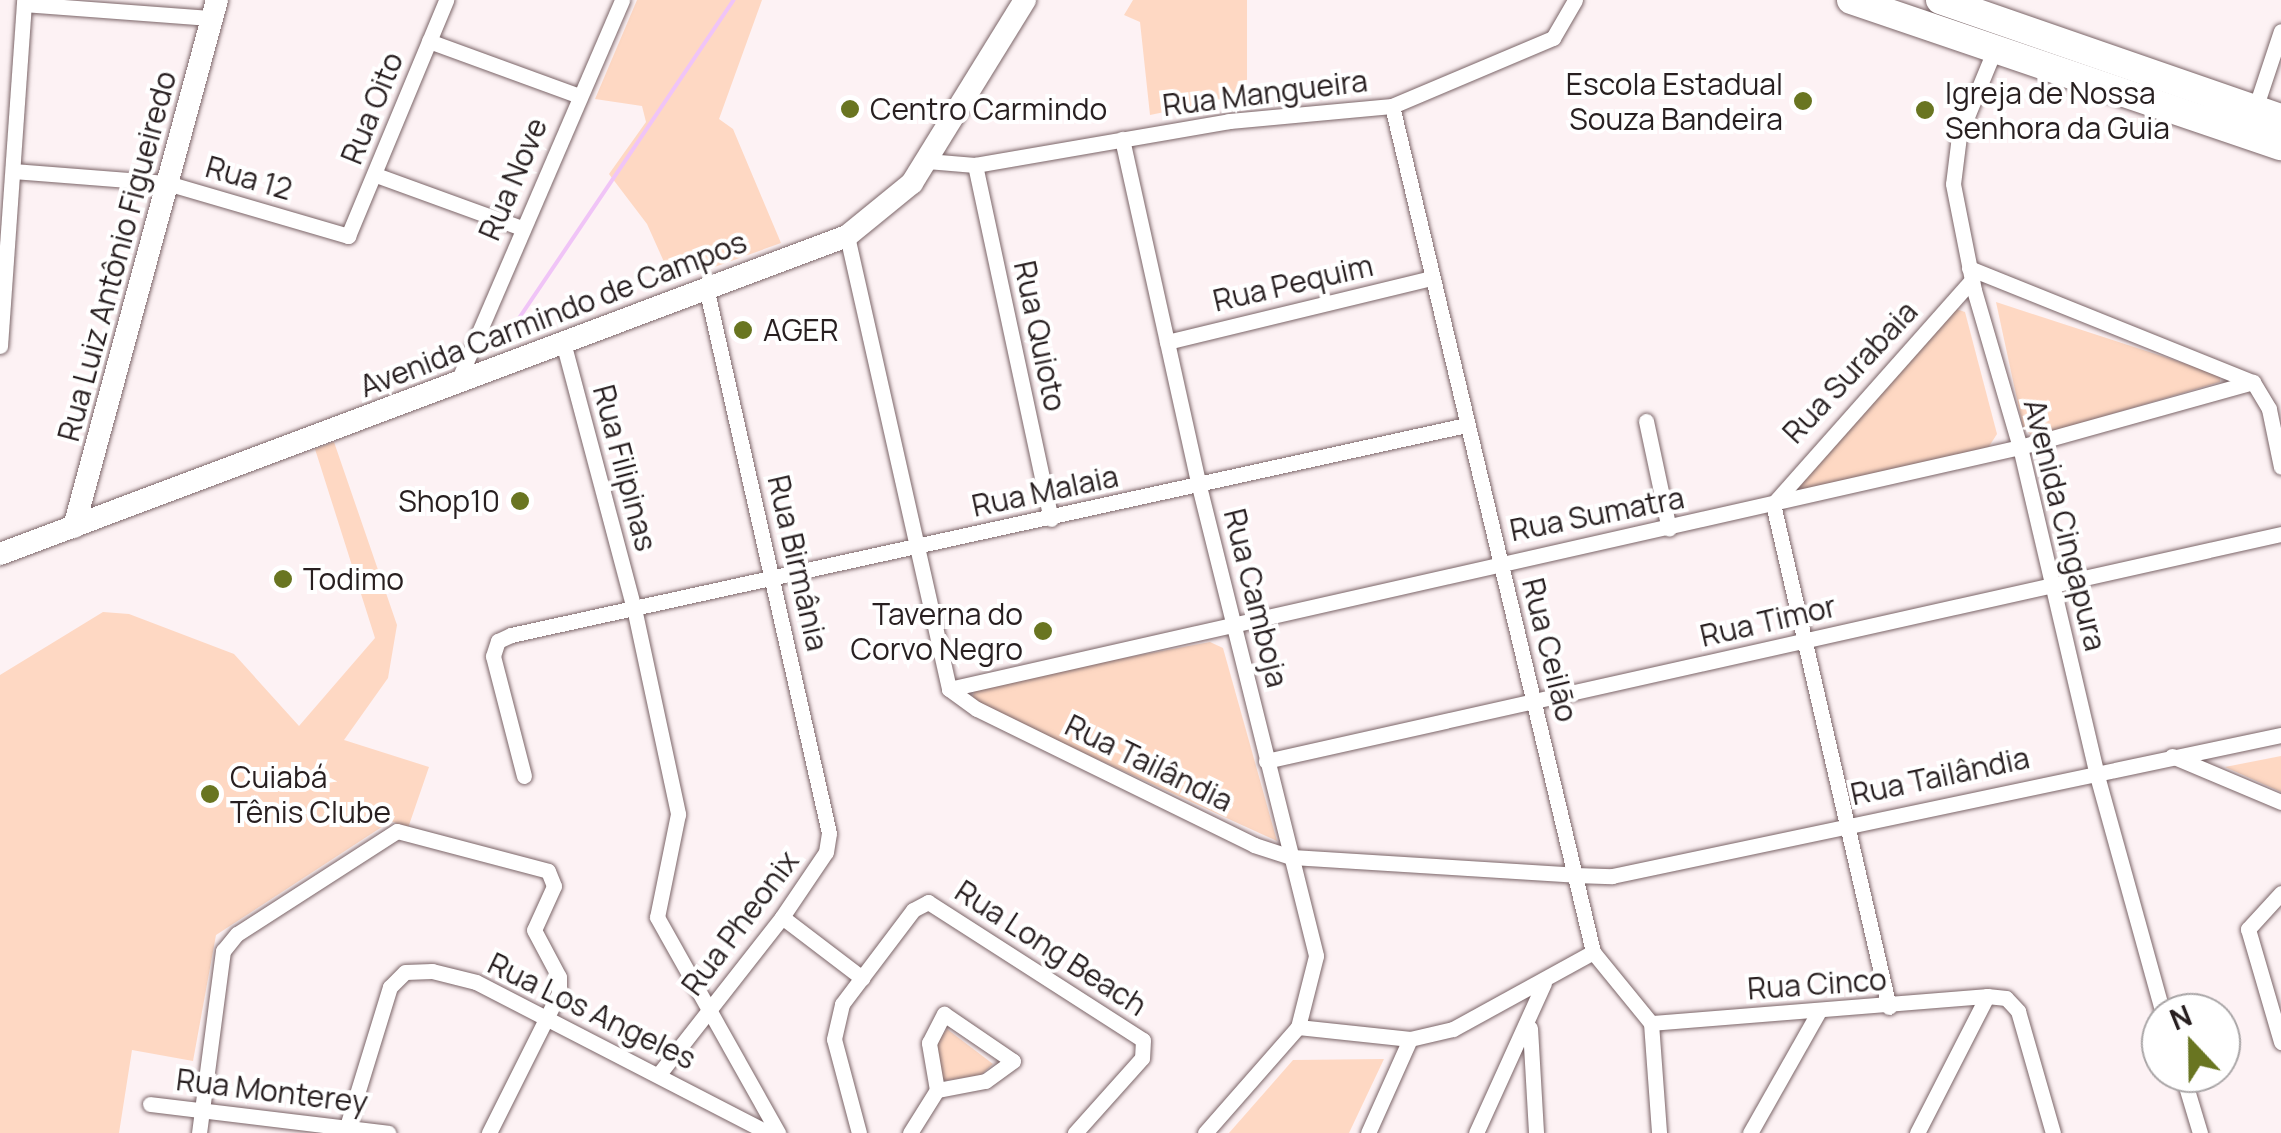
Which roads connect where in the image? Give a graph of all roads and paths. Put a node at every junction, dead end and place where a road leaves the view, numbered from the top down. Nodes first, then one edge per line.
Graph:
1 (446, 0) edge
2 (622, 0) edge
3 (1025, 0) edge
4 (1575, 0) edge
5 (1851, 0) edge
6 (1940, 0) edge
7 (24, 2) edge
8 (215, 9) edge
9 (1994, 9) edge
10 (2281, 31) edge
11 (429, 41) junction
12 (1994, 51) junction
13 (579, 96) junction
14 (1392, 106) junction
15 (2268, 114) edge
16 (1122, 139) junction
17 (2281, 146) edge
18 (927, 161) junction
19 (975, 165) junction
20 (13, 171) junction
21 (376, 175) junction
22 (168, 183) junction
23 (522, 228) junction
24 (348, 236) joint
25 (847, 236) junction
26 (1970, 274) junction
27 (1432, 278) junction
28 (706, 287) junction
29 (563, 342) junction
30 (1166, 342) junction
31 (0, 345) edge
32 (458, 382) junction
33 (2253, 382) junction
34 (1646, 421) dead end
35 (1466, 425) junction
36 (2020, 447) junction
37 (2281, 467) edge
38 (1198, 486) junction
39 (1773, 504) junction
40 (1052, 519) junction
41 (74, 527) junction
42 (1670, 529) junction
43 (2281, 534) edge
44 (917, 544) junction
45 (0, 554) edge
46 (1500, 561) junction
47 (774, 576) junction
48 (2054, 586) junction
49 (634, 608) junction
50 (1238, 624) junction
51 (1802, 641) junction
52 (949, 689) junction
53 (1536, 702) junction
54 (2281, 735) edge
55 (2172, 756) junction
56 (1266, 761) junction
57 (2096, 772) junction
58 (524, 776) dead end
59 (2281, 802) edge
60 (1843, 824) junction
61 (826, 852) joint
62 (1292, 857) junction
63 (1575, 876) junction
64 (2281, 893) edge
65 (782, 917) junction
66 (1593, 952) junction
67 (862, 978) junction
68 (1544, 983) junction
69 (2157, 993) edge
70 (1987, 996) junction
71 (1889, 1007) junction
72 (709, 1010) junction
73 (1820, 1012) junction
74 (548, 1020) junction
75 (1529, 1024) junction
76 (1651, 1024) junction
77 (1298, 1028) junction
78 (1410, 1039) junction
79 (2281, 1042) edge
80 (659, 1074) junction
81 (937, 1090) junction
82 (2188, 1093) edge
83 (150, 1104) dead end
84 (203, 1109) junction
85 (346, 1130) edge
86 (199, 1133) edge
87 (388, 1133) edge
88 (488, 1133) edge
89 (768, 1133) edge
90 (778, 1133) edge
91 (859, 1133) edge
92 (910, 1133) edge
93 (1075, 1133) edge
94 (1205, 1133) edge
95 (1368, 1133) edge
96 (1476, 1133) edge
97 (1536, 1133) edge
98 (1659, 1133) edge
99 (1750, 1133) edge
100 (1917, 1133) edge
101 (2053, 1133) edge
102 (2200, 1133) edge

1 - 11 street, Rua Oito
2 - 13 street, Rua Nove
3 - 18 main road, Avenida Carmindo de Campos
4 - 14 street, Rua Mangueira
5 - 12 highway
6 - 9 highway
7 - 8 street
7 - 20 street
8 - 22 main road, Rua Luiz Antônio Figueiredo
9 - 15 highway
10 - 15 street
11 - 13 street
11 - 21 street, Rua Oito
12 - 17 highway
12 - 26 street, Avenida Cingapura
13 - 23 street, Rua Nove
14 - 16 street, Rua Mangueira
14 - 27 street, Rua Ceilão
16 - 19 street, Rua Mangueira
16 - 30 street, Rua Camboja
18 - 19 street, Rua Mangueira
18 - 25 main road, Avenida Carmindo de Campos
19 - 40 street, Rua Quioto
20 - 22 street, Rua 12
20 - 31 street
21 - 23 street
21 - 24 street, Rua Oito
22 - 24 street, Rua 12
22 - 41 main road, Rua Luiz Antônio Figueiredo
23 - 32 street, Rua Nove
25 - 28 main road, Avenida Carmindo de Campos
25 - 44 street
26 - 33 street
26 - 36 street, Avenida Cingapura
26 - 39 street, Rua Surabaia
27 - 30 street, Rua Pequim
27 - 35 street, Rua Ceilão
28 - 29 main road, Avenida Carmindo de Campos
28 - 47 street, Rua Birmânia
29 - 32 main road, Avenida Carmindo de Campos
29 - 49 street, Rua Filipinas
30 - 38 street, Rua Camboja
32 - 41 main road, Avenida Carmindo de Campos
33 - 36 street, Rua Sumatra
33 - 37 street
34 - 42 street
35 - 38 street, Rua Malaia
35 - 46 street, Rua Ceilão
36 - 39 street, Rua Sumatra
36 - 48 street, Avenida Cingapura
38 - 40 street, Rua Malaia
38 - 50 street, Rua Camboja
39 - 42 street, Rua Sumatra
39 - 51 street
40 - 44 street, Rua Malaia
41 - 45 main road, Avenida Carmindo de Campos
42 - 46 street, Rua Sumatra
43 - 48 street, Rua Timor
44 - 47 street, Rua Malaia
44 - 52 street
46 - 50 street, Rua Sumatra
46 - 53 street, Rua Ceilão
47 - 49 street, Rua Malaia
47 - 61 street, Rua Birmânia
48 - 51 street, Rua Timor
48 - 57 street, Avenida Cingapura
49 - 58 street, Rua Malaia
49 - 72 street, Rua Filipinas
50 - 52 street, Rua Sumatra
50 - 56 street, Rua Camboja
51 - 53 street, Rua Timor
51 - 60 street
52 - 62 street, Rua Tailândia
53 - 56 street, Rua Timor
53 - 63 street, Rua Ceilão
54 - 55 street, Rua Tailândia
55 - 57 street, Rua Tailândia
55 - 59 street
56 - 62 street, Rua Camboja
57 - 60 street, Rua Tailândia
57 - 69 street, Avenida Cingapura
60 - 63 street, Rua Tailândia
60 - 71 street
61 - 65 street, Rua Pheonix
62 - 63 street, Rua Tailândia
62 - 77 street, Rua Camboja
63 - 66 street, Rua Ceilão
64 - 79 street
65 - 67 street
65 - 72 street, Rua Pheonix
66 - 68 street
66 - 76 street, Rua Ceilão
67 - 91 street
67 - 93 street, Rua Long Beach
68 - 75 street
68 - 78 street
70 - 71 street, Rua Cinco
70 - 100 street
70 - 101 street
71 - 73 street, Rua Cinco
72 - 80 street, Rua Pheonix
72 - 90 street, Rua Filipinas
73 - 76 street, Rua Cinco
73 - 99 street
74 - 80 street, Rua Los Angeles
74 - 84 street
74 - 85 street, Rua Los Angeles
74 - 88 street
75 - 96 street
75 - 97 street
76 - 98 street
77 - 78 street
77 - 94 street
78 - 95 street
80 - 89 street, Rua Los Angeles
81 - 81 street
81 - 92 street
82 - 102 street
83 - 84 street, Rua Monterey
84 - 85 street, Rua Monterey
84 - 86 street
85 - 87 street, Rua Monterey

